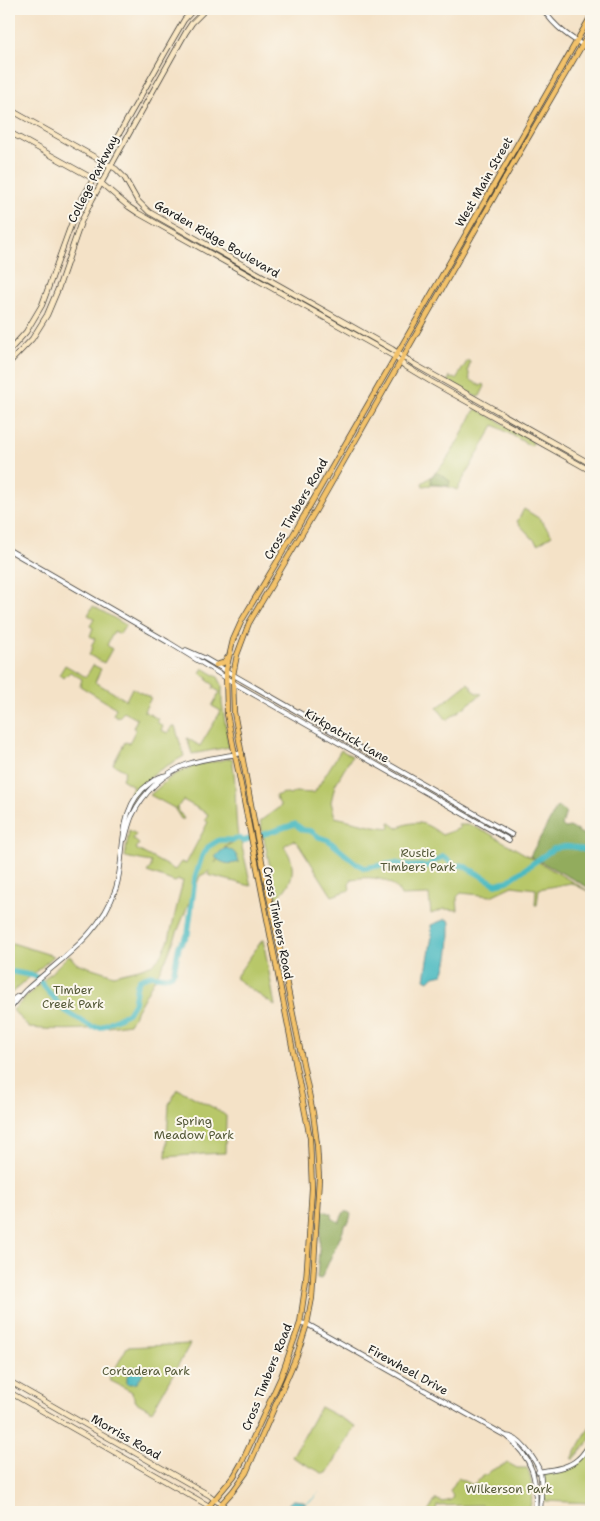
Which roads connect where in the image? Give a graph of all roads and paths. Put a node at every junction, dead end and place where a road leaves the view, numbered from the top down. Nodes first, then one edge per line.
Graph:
1 (194, 9) edge
2 (206, 9) edge
3 (543, 9) edge
4 (591, 16) edge
5 (591, 30) edge
6 (576, 41) junction
7 (583, 45) junction
8 (591, 50) edge
9 (9, 109) edge
10 (535, 114) junction
11 (540, 117) junction
12 (9, 132) edge
13 (509, 159) junction
14 (104, 162) junction
15 (514, 162) junction
16 (110, 166) junction
17 (94, 179) junction
18 (101, 183) junction
19 (437, 284) junction
20 (442, 288) junction
21 (38, 311) junction
22 (47, 315) junction
23 (332, 319) junction
24 (9, 351) edge
25 (396, 355) junction
26 (403, 357) junction
27 (400, 362) junction
28 (9, 363) edge
29 (479, 401) junction
30 (475, 406) junction
31 (365, 408) junction
32 (372, 411) junction
33 (345, 442) junction
34 (352, 446) junction
35 (591, 464) edge
36 (591, 471) edge
37 (9, 550) edge
38 (284, 551) junction
39 (289, 554) junction
40 (249, 608) junction
41 (256, 612) junction
42 (176, 647) junction
43 (229, 652) junction
44 (216, 665) junction
45 (226, 670) junction
46 (233, 675) junction
47 (226, 677) junction
48 (233, 682) junction
49 (286, 705) junction
50 (282, 710) junction
51 (242, 753) junction
52 (234, 755) junction
53 (512, 835) dead end
54 (509, 840) dead end
55 (276, 929) junction
56 (269, 930) junction
57 (20, 995) junction
58 (9, 1002) edge
59 (9, 1010) edge
60 (300, 1323) junction
61 (307, 1324) junction
62 (287, 1361) junction
63 (287, 1378) junction
64 (9, 1381) edge
65 (9, 1392) edge
66 (261, 1422) junction
67 (268, 1424) junction
68 (506, 1436) junction
69 (591, 1443) edge
70 (540, 1472) junction
71 (534, 1473) junction
72 (215, 1500) junction
73 (222, 1504) junction
74 (209, 1506) junction
75 (204, 1512) edge
76 (215, 1512) edge
77 (231, 1512) edge
78 (535, 1512) edge
79 (540, 1512) edge

1 - 14 main road, College Parkway
2 - 16 main road, College Parkway
3 - 6 street
4 - 6 main road, West Main Street
5 - 7 main road, West Main Street
6 - 7 street
6 - 10 main road, West Main Street
7 - 8 street
7 - 11 main road, West Main Street
9 - 14 main road, Garden Ridge Boulevard
10 - 11 main road
10 - 13 main road, West Main Street
11 - 15 main road, West Main Street
12 - 17 main road
13 - 15 main road
13 - 19 main road, West Main Street
14 - 16 main road, Garden Ridge Boulevard
14 - 17 main road, College Parkway
15 - 20 main road, West Main Street
16 - 18 main road, College Parkway
16 - 23 main road, Garden Ridge Boulevard
17 - 18 main road
17 - 21 main road, College Parkway
18 - 22 main road, College Parkway
18 - 23 main road
19 - 20 main road
19 - 25 main road, West Main Street
20 - 26 main road, West Main Street
21 - 22 main road
21 - 24 main road, College Parkway
22 - 28 main road, College Parkway
23 - 25 main road, Garden Ridge Boulevard
25 - 26 main road, Garden Ridge Boulevard
25 - 27 main road
25 - 31 main road, Cross Timbers Road
26 - 27 main road, West Main Street
26 - 29 main road, Garden Ridge Boulevard
27 - 30 main road
27 - 32 main road, Cross Timbers Road
29 - 30 main road
29 - 35 main road, Garden Ridge Boulevard
30 - 36 main road
31 - 32 main road
31 - 33 main road, Cross Timbers Road
32 - 34 main road, Cross Timbers Road
33 - 34 main road
33 - 38 main road, Cross Timbers Road
34 - 39 main road, Cross Timbers Road
37 - 42 street, Kirkpatrick Lane
38 - 39 main road
38 - 40 main road, Cross Timbers Road
39 - 41 main road, Cross Timbers Road
40 - 41 main road
40 - 43 main road, Cross Timbers Road
41 - 46 main road, Cross Timbers Road
42 - 44 street, Kirkpatrick Lane
42 - 47 street, Kirkpatrick Lane
43 - 44 main road
43 - 45 main road, Cross Timbers Road
44 - 45 street, Kirkpatrick Lane
45 - 46 street, Kirkpatrick Lane
45 - 47 main road, Cross Timbers Road
46 - 48 main road, Cross Timbers Road
46 - 49 street, Kirkpatrick Lane
47 - 48 street, Kirkpatrick Lane
47 - 52 main road, Cross Timbers Road
48 - 50 street, Kirkpatrick Lane
48 - 51 main road, Cross Timbers Road
49 - 50 street
49 - 53 street, Kirkpatrick Lane
50 - 54 street, Kirkpatrick Lane
51 - 52 street
51 - 55 main road, Cross Timbers Road
52 - 56 main road, Cross Timbers Road
52 - 57 street
55 - 56 main road
55 - 61 main road, Cross Timbers Road
56 - 60 main road, Cross Timbers Road
57 - 58 street
57 - 59 street
60 - 61 street, Firewheel Drive
60 - 62 main road, Cross Timbers Road
61 - 63 main road, Cross Timbers Road
61 - 68 street, Firewheel Drive
62 - 63 main road
62 - 66 main road, Cross Timbers Road
63 - 67 main road, Cross Timbers Road
64 - 72 main road, Morriss Road
65 - 74 main road, Morriss Road
66 - 67 main road
66 - 72 main road, Cross Timbers Road
67 - 73 main road, Cross Timbers Road
68 - 70 street, Firewheel Drive
68 - 71 street, Firewheel Drive
69 - 70 street
70 - 71 street
70 - 79 street, Firewheel Drive
71 - 78 street, Firewheel Drive
72 - 73 main road, Morriss Road
72 - 74 main road, Cross Timbers Road
73 - 76 main road, Cross Timbers Road
73 - 77 main road, Morriss Road
74 - 75 main road, Cross Timbers Road
74 - 76 main road, Morriss Road

